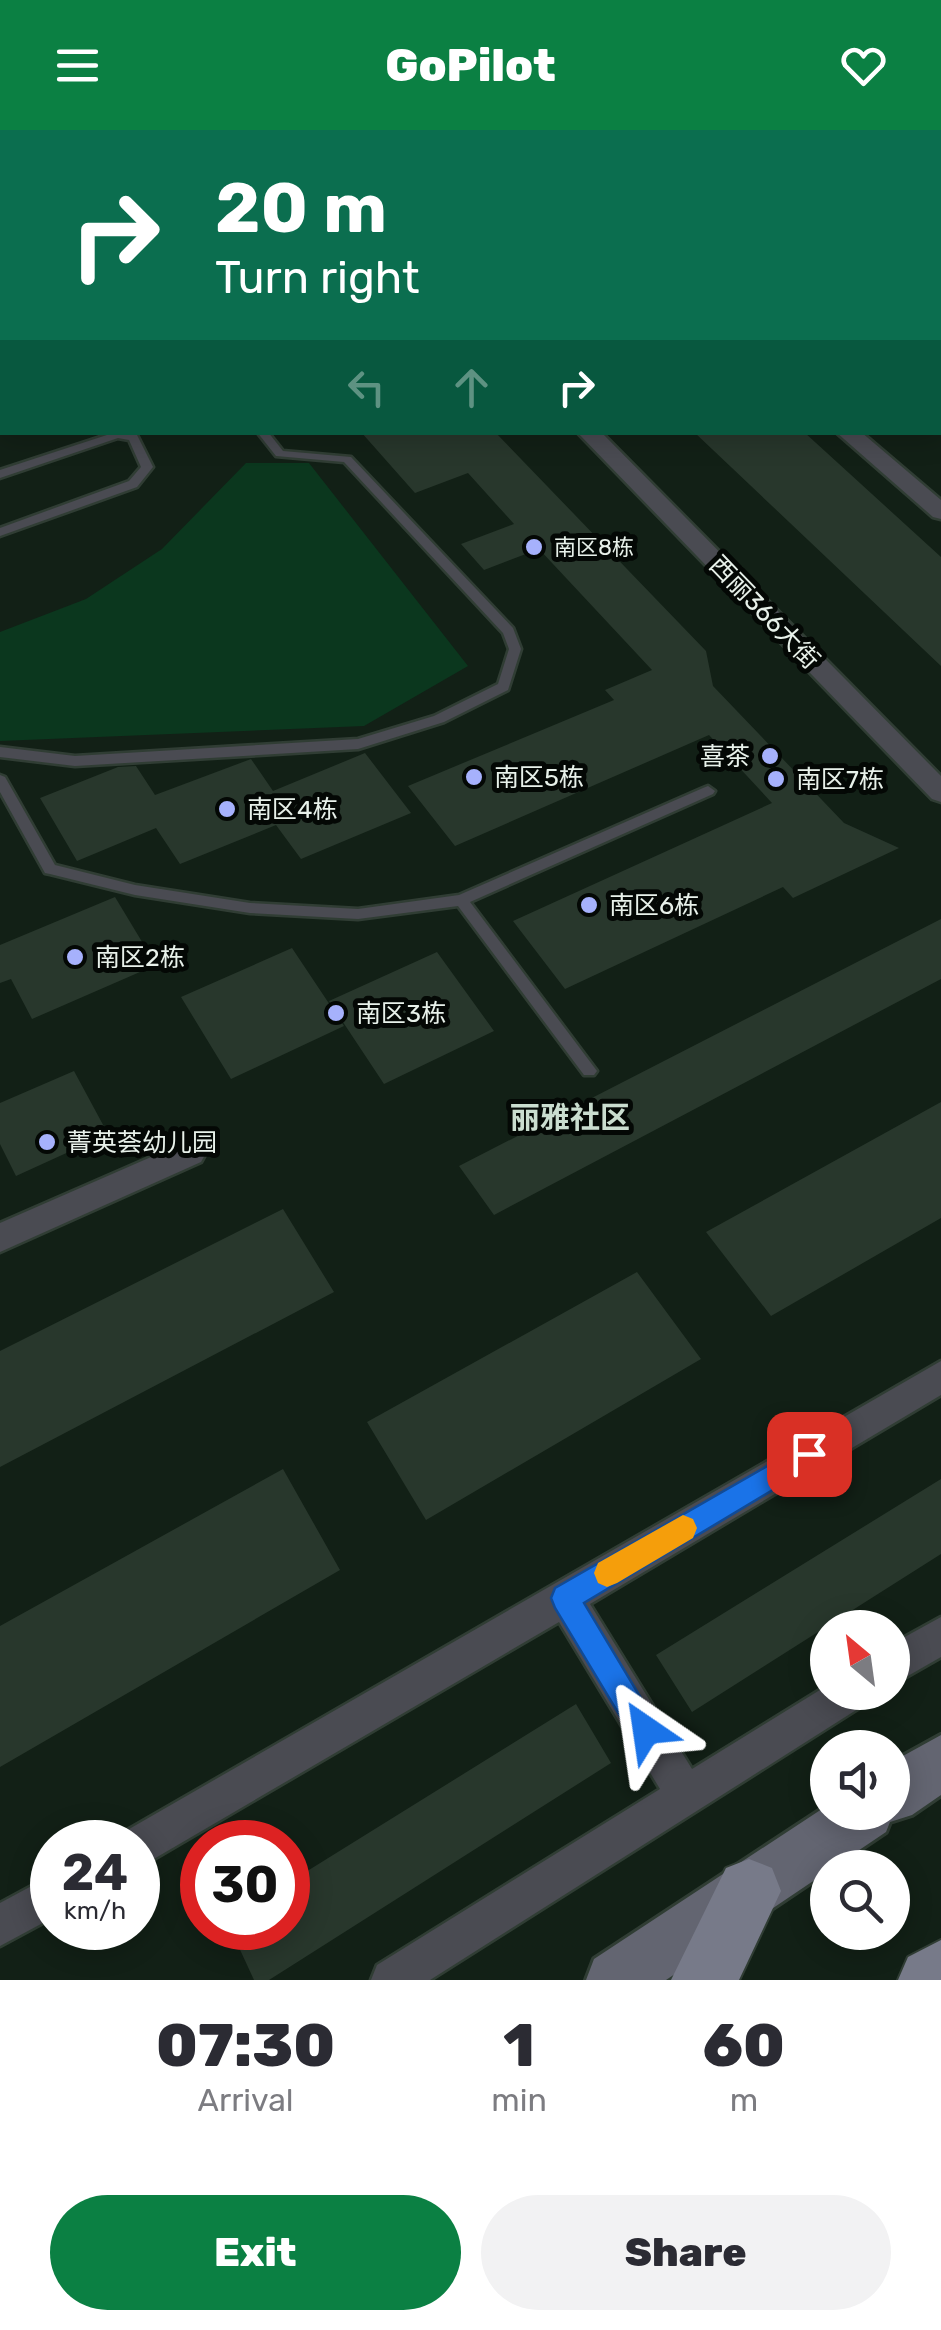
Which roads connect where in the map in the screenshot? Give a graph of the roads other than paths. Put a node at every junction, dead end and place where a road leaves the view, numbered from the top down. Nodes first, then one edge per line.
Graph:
1 (138, 435) edge
2 (264, 435) edge
3 (591, 435) edge
4 (851, 435) edge
5 (133, 437) junction
6 (0, 474) edge
7 (941, 512) edge
8 (0, 532) edge
9 (0, 752) edge
10 (0, 780) edge
11 (708, 790) dead end
12 (941, 792) edge
13 (462, 900) junction
14 (588, 1071) dead end
15 (190, 1153) dead end
16 (0, 1238) edge
17 (941, 1376) edge
18 (565, 1598) junction
19 (941, 1636) edge
20 (910, 1655) edge
21 (822, 1710) edge
22 (941, 1762) edge
23 (910, 1783) edge
24 (686, 1796) junction
25 (839, 1830) edge
26 (160, 1833) edge
27 (749, 1890) junction
28 (30, 1908) edge
29 (0, 1926) edge
30 (941, 1973) edge
31 (392, 1980) edge
32 (614, 1980) edge
33 (704, 1980) edge
34 (931, 1980) edge

1 - 5 lane
2 - 9 lane
3 - 12 street, 西丽366大街
4 - 7 street
5 - 6 lane
5 - 8 lane
10 - 13 lane
11 - 13 lane
13 - 14 lane
15 - 16 street
17 - 18 street
18 - 24 street
18 - 26 street
19 - 20 street
21 - 24 street
22 - 23 main road
24 - 31 street
25 - 27 main road
27 - 32 main road
27 - 33 main road
28 - 29 street
30 - 34 main road

